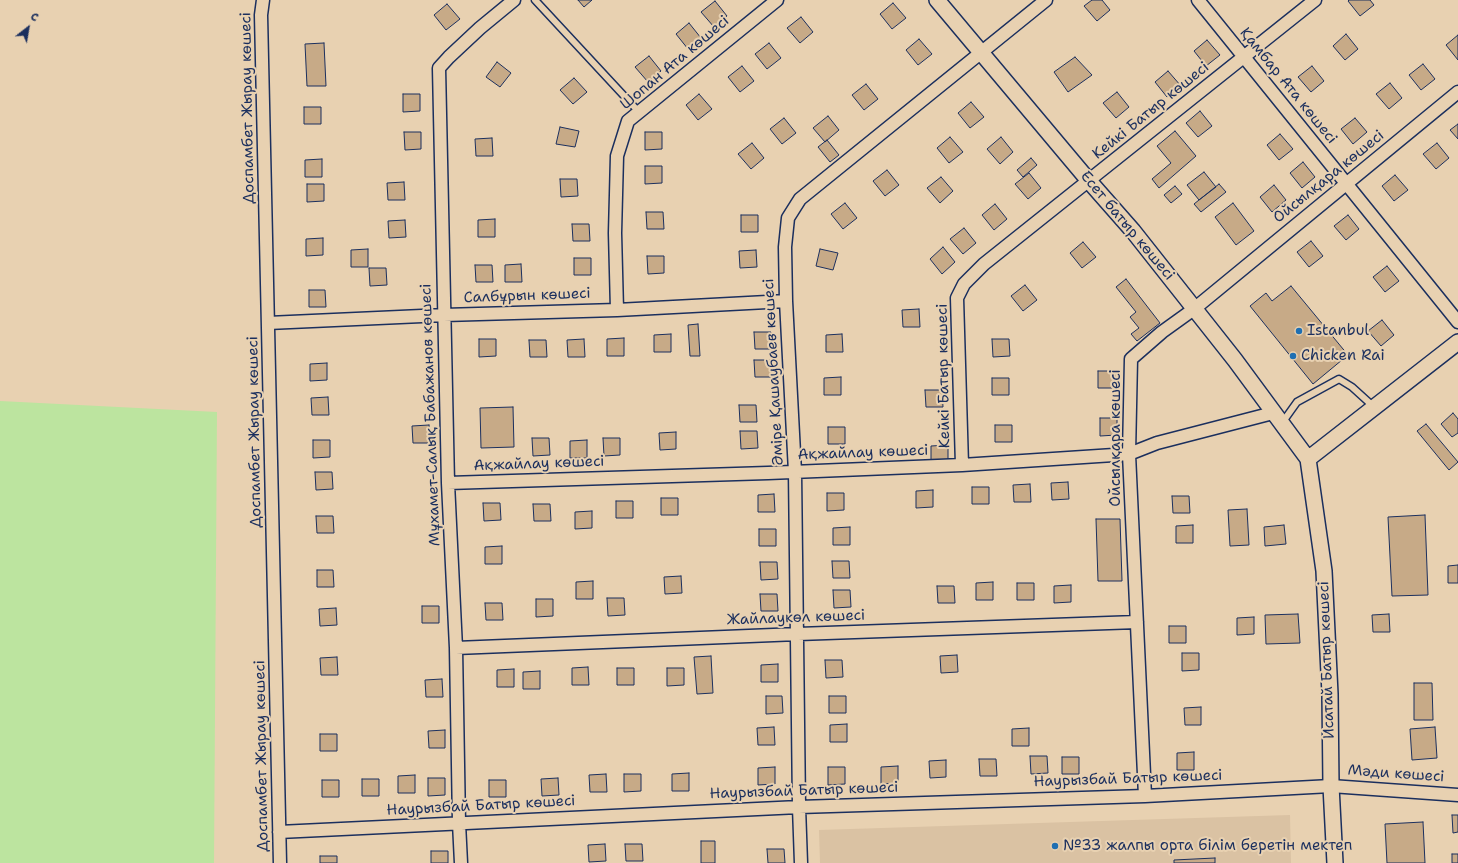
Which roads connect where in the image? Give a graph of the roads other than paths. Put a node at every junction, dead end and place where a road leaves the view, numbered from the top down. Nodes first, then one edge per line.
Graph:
1 (263, 0) edge
2 (514, 0) edge
3 (535, 0) edge
4 (777, 0) edge
5 (937, 0) edge
6 (1046, 0) edge
7 (1198, 0) edge
8 (1315, 0) edge
9 (981, 52) junction
10 (1245, 57) junction
11 (1458, 92) edge
12 (639, 112) junction
13 (1089, 181) junction
14 (1346, 184) junction
15 (786, 301) junction
16 (1194, 309) junction
17 (617, 310) junction
18 (444, 315) junction
19 (1458, 322) edge
20 (268, 323) junction
21 (1458, 342) edge
22 (1374, 407) junction
23 (1277, 418) junction
24 (1129, 454) junction
25 (1308, 459) junction
26 (962, 465) junction
27 (796, 472) junction
28 (448, 483) junction
29 (1137, 622) junction
30 (798, 634) junction
31 (456, 648) junction
32 (1331, 786) junction
33 (1458, 795) edge
34 (1145, 796) junction
35 (799, 807) junction
36 (459, 823) junction
37 (279, 832) junction
38 (280, 863) edge
39 (461, 863) edge
40 (801, 863) edge
41 (1335, 863) edge

1 - 20 street, Доспамбет Жырау көшесі
2 - 18 street, Мұхамет-Салық Бабажанов көшесі
3 - 12 lane
4 - 12 street, Шопан Ата көшесі
5 - 9 street, Есет батыр көшесі
6 - 9 street, Әміре Қашаубаев көшесі
7 - 10 street, Қамбар Ата көшесі
8 - 10 street, Кейкі Батыр көшесі
9 - 13 street, Есет батыр көшесі
9 - 15 street, Әміре Қашаубаев көшесі
10 - 13 street, Кейкі Батыр көшесі
10 - 14 street, Қамбар Ата көшесі
11 - 14 street, Ойсылқара көшесі
12 - 17 street, Шопан Ата көшесі
13 - 16 street, Есет батыр көшесі
13 - 26 street, Кейкі Батыр көшесі
14 - 16 street, Ойсылқара көшесі
14 - 19 street, Қамбар Ата көшесі
15 - 17 street, Салбұрын көшесі
15 - 27 street, Әміре Қашаубаев көшесі
16 - 23 street, Есет батыр көшесі
16 - 24 street, Ойсылқара көшесі
17 - 18 street, Салбұрын көшесі
18 - 20 street, Салбұрын көшесі
18 - 28 street, Мұхамет-Салық Бабажанов көшесі
20 - 37 street, Доспамбет Жырау көшесі
21 - 22 street
22 - 23 lane
22 - 25 street
23 - 24 street, Ақжайлау көшесі
23 - 25 street, Есет батыр көшесі
24 - 26 street, Ақжайлау көшесі
24 - 29 street, Ойсылқара көшесі
25 - 32 street, Исатай Батыр көшесі
26 - 27 street, Ақжайлау көшесі
27 - 28 street, Ақжайлау көшесі
27 - 30 street, Әміре Қашаубаев көшесі
28 - 31 street, Мұхамет-Салық Бабажанов көшесі
29 - 30 street, Жайлаукөл көшесі
29 - 34 street, Ойсылқара көшесі
30 - 31 street, Жайлаукөл көшесі
30 - 35 street, Әміре Қашаубаев көшесі
31 - 36 street, Мұхамет-Салық Бабажанов көшесі
32 - 33 street, Мәди көшесі
32 - 34 street, Наурызбай Батыр көшесі
32 - 41 street, Исатай Батыр көшесі
34 - 35 street, Наурызбай Батыр көшесі
35 - 36 street, Наурызбай Батыр көшесі
35 - 40 street, Әміре Қашаубаев көшесі
36 - 37 street, Наурызбай Батыр көшесі
36 - 39 street, Мұхамет-Салық Бабажанов көшесі
37 - 38 street, Доспамбет Жырау көшесі

